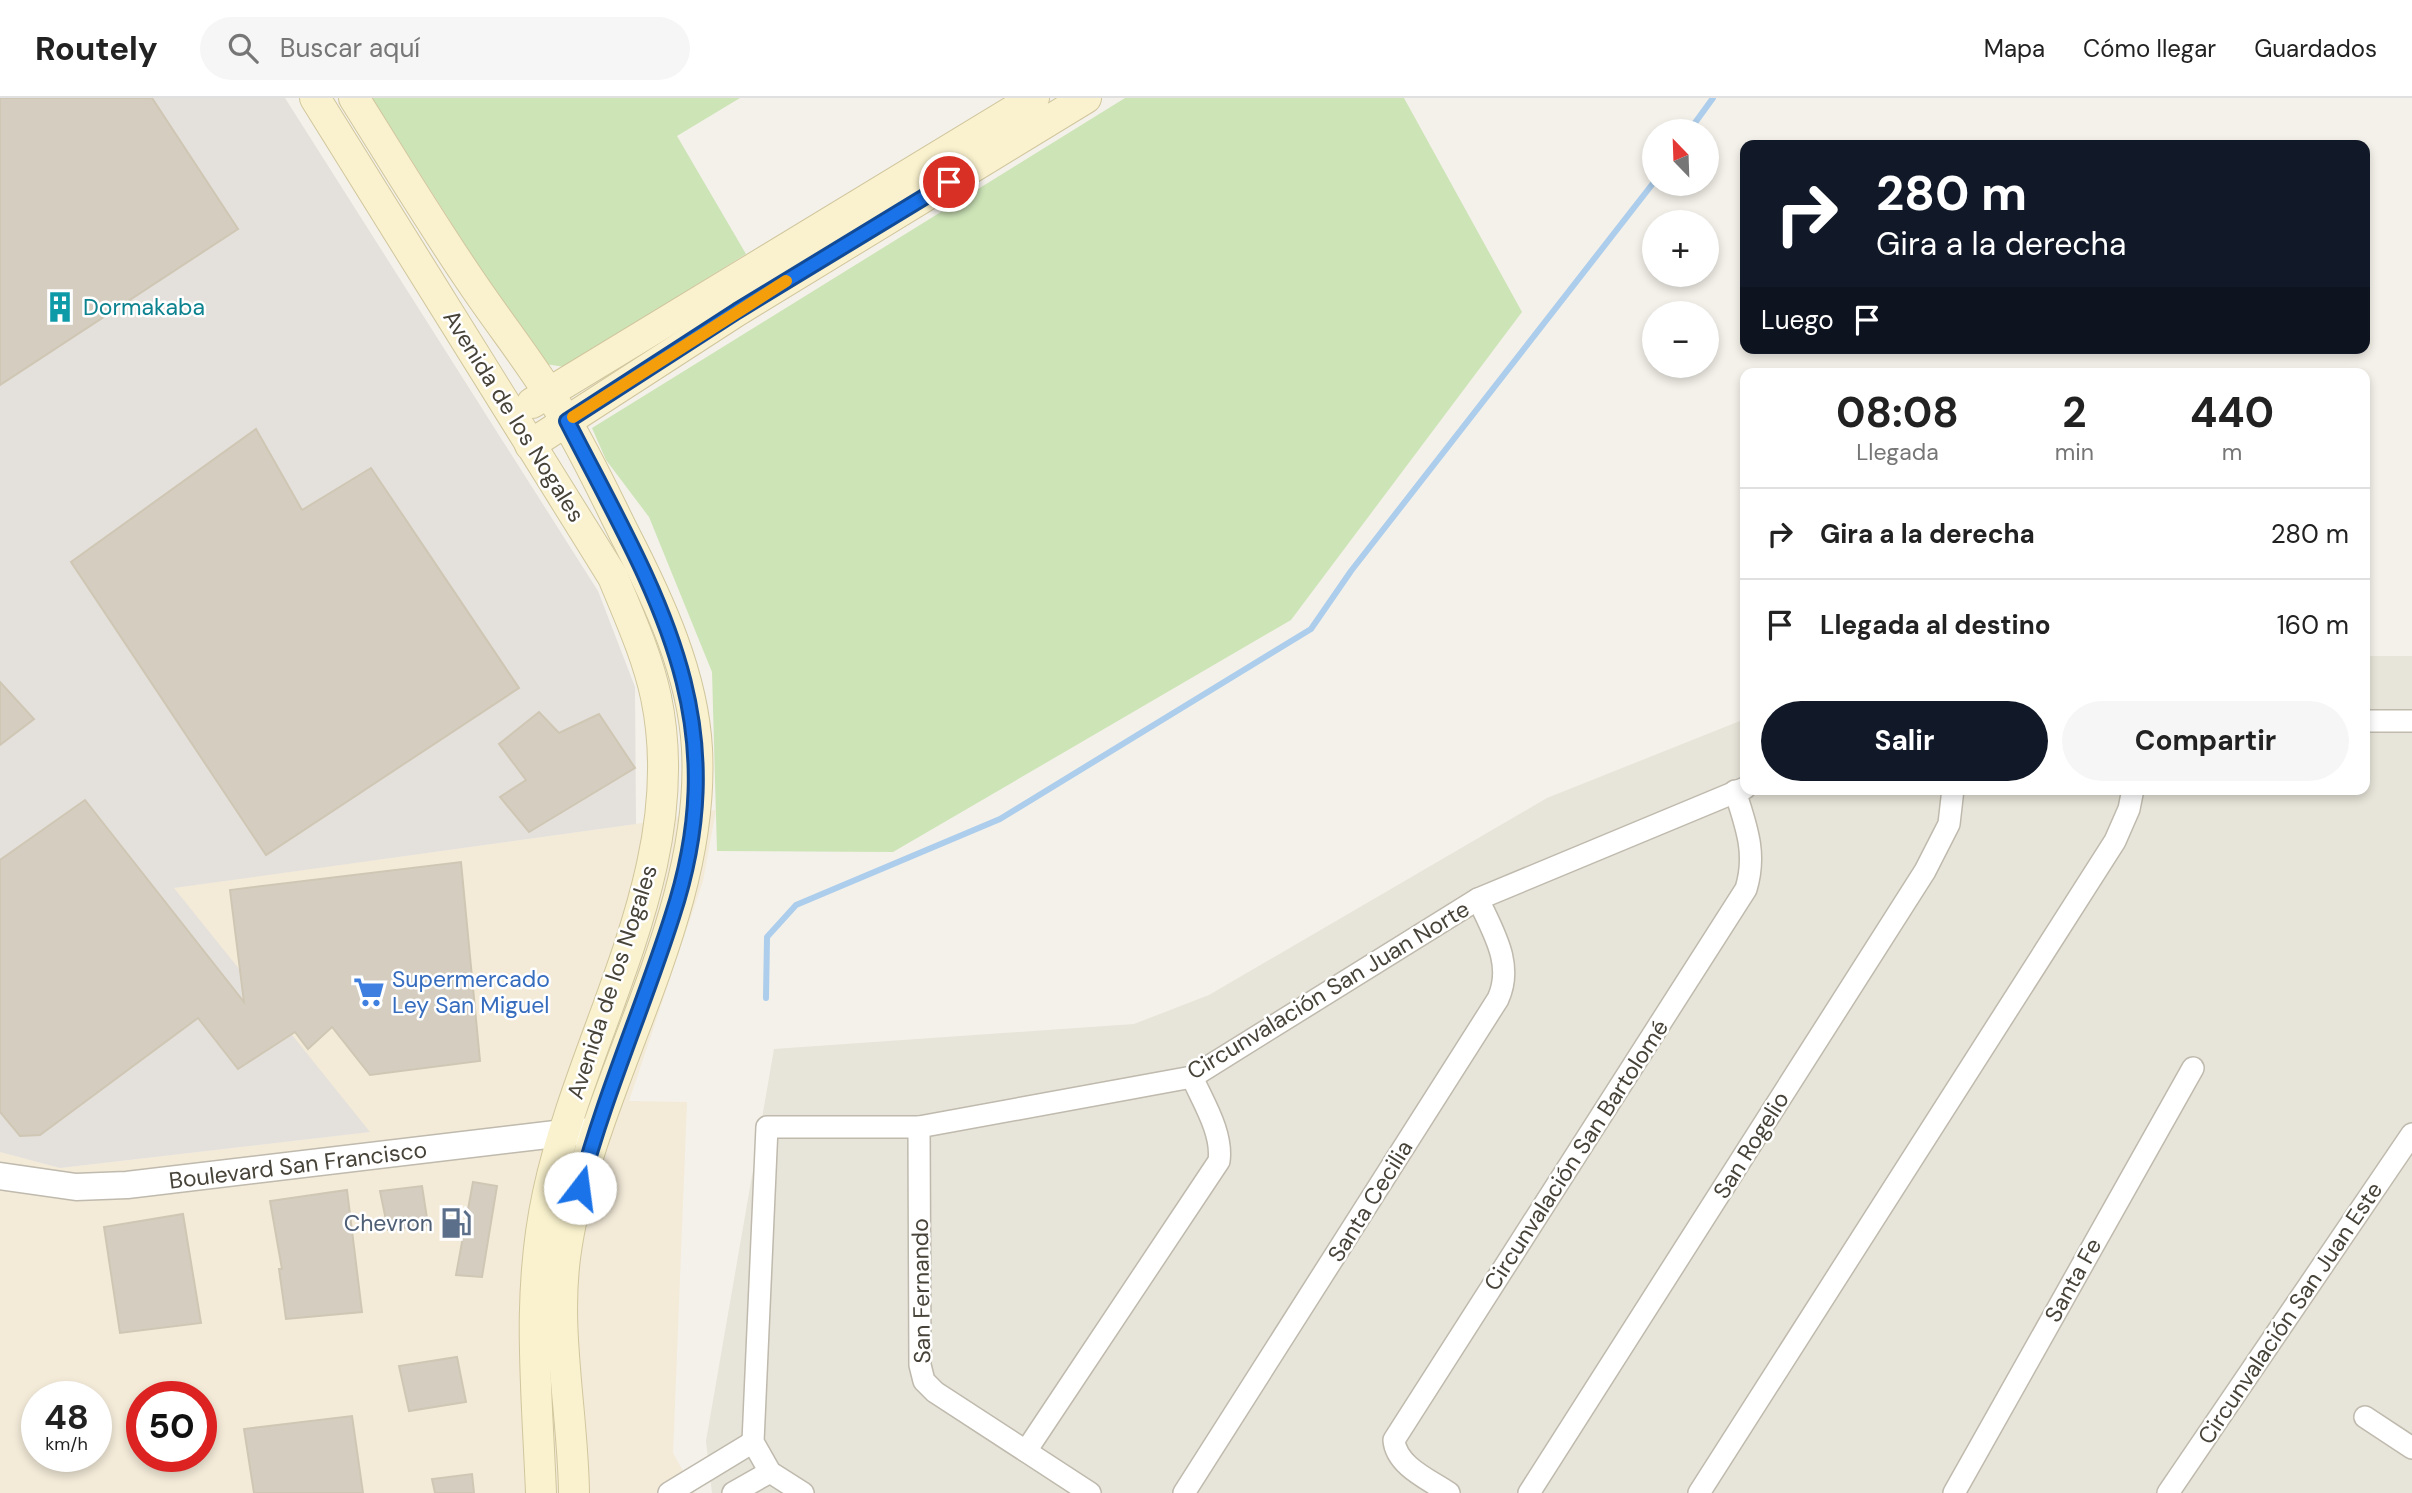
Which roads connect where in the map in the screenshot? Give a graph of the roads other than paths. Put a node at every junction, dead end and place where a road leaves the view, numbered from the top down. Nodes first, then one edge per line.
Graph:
1 (316, 98) edge
2 (354, 98) edge
3 (1034, 98) edge
4 (1086, 98) edge
5 (729, 299) junction
6 (549, 392) junction
7 (512, 416) junction
8 (567, 421) junction
9 (530, 445) junction
10 (2370, 721) edge
11 (2412, 721) edge
12 (1740, 789) edge
13 (1741, 795) edge
14 (1953, 795) edge
15 (2132, 795) edge
16 (1478, 899) junction
17 (2193, 1068) dead end
18 (1192, 1077) junction
19 (919, 1127) junction
20 (597, 1129) junction
21 (561, 1134) junction
22 (2412, 1134) edge
23 (0, 1176) edge
24 (2365, 1417) dead end
25 (753, 1442) junction
26 (2412, 1448) edge
27 (1026, 1451) junction
28 (770, 1472) junction
29 (576, 1491) edge
30 (541, 1493) edge
31 (669, 1493) edge
32 (733, 1493) edge
33 (803, 1493) edge
34 (1090, 1493) edge
35 (1184, 1493) edge
36 (1449, 1493) edge
37 (1529, 1493) edge
38 (1699, 1493) edge
39 (1954, 1493) edge
40 (2168, 1493) edge

1 - 7 main road, Avenida de los Nogales
2 - 6 main road, Avenida de los Nogales
3 - 5 main road
4 - 5 main road
5 - 6 main road
5 - 8 main road
6 - 7 main road
6 - 8 main road, Avenida de los Nogales
7 - 9 main road, Avenida de los Nogales
8 - 9 main road
8 - 20 main road, Avenida de los Nogales
9 - 21 main road, Avenida de los Nogales
10 - 11 street
12 - 16 street, Circunvalación San Juan Norte
13 - 36 street, Circunvalación San Bartolomé
14 - 37 street, San Rogelio
15 - 38 street
16 - 18 street, Circunvalación San Juan Norte
16 - 35 street, Santa Cecilia
17 - 39 street, Santa Fe
18 - 19 street, Circunvalación San Juan Norte
18 - 27 street
19 - 25 street, Circunvalación San Juan Norte
19 - 27 street, San Fernando
20 - 21 street, Boulevard San Francisco
20 - 29 main road, Avenida de los Nogales
21 - 23 street, Boulevard San Francisco
21 - 30 main road, Avenida de los Nogales
22 - 40 street, Circunvalación San Juan Este
24 - 26 street
25 - 28 street
25 - 31 street
27 - 34 street, San Fernando
28 - 32 street
28 - 33 street

